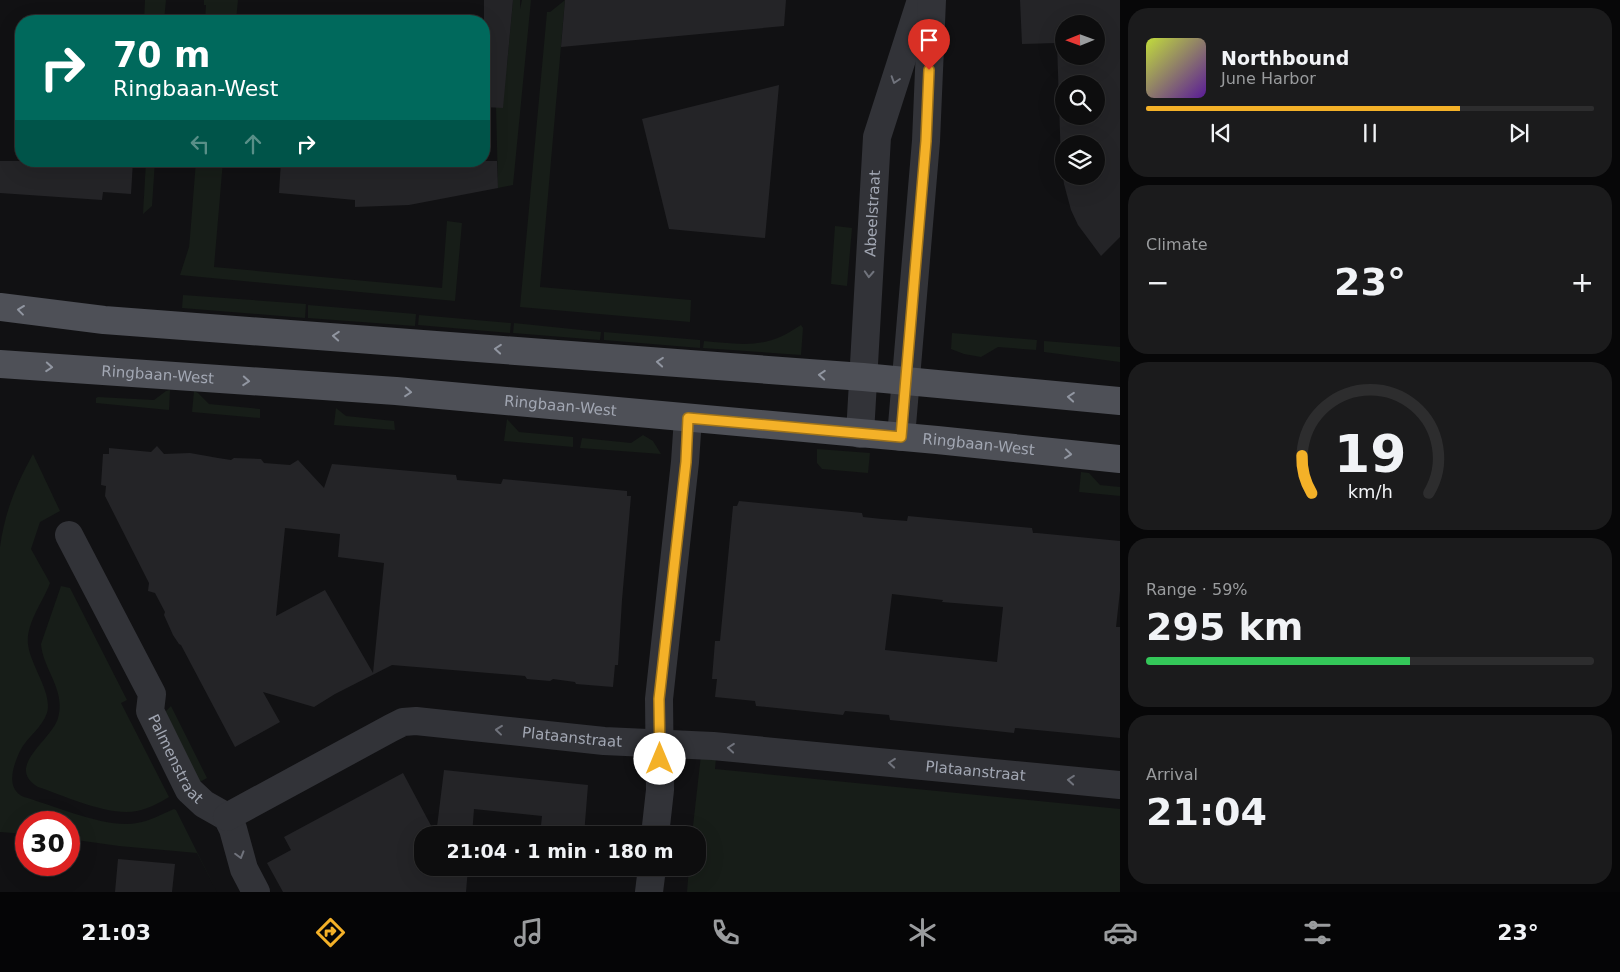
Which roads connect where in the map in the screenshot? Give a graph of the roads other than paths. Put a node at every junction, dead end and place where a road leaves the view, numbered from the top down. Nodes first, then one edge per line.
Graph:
1 (921, 0) edge
2 (932, 0) edge
3 (0, 307) edge
4 (0, 364) edge
5 (863, 378) junction
6 (906, 381) junction
7 (1120, 401) edge
8 (688, 418) junction
9 (860, 434) junction
10 (901, 437) junction
11 (1120, 459) edge
12 (70, 535) dead end
13 (660, 744) junction
14 (1120, 785) edge
15 (227, 817) junction
16 (656, 826) edge
17 (651, 876) edge
18 (256, 892) edge
19 (649, 892) edge

1 -> 5 street, Abeelstraat
2 - 6 street
5 -> 3 main road
4 -> 8 main road, Ringbaan-West
5 - 6 main road
5 - 9 street, Abeelstraat
7 -> 6 main road
6 - 10 street
8 - 9 main road, Ringbaan-West
8 - 13 street
9 - 10 main road, Ringbaan-West
10 -> 11 main road, Ringbaan-West
12 - 15 street, Palmenstraat
14 -> 13 street, Plataanstraat
13 -> 15 street, Plataanstraat
13 - 16 street
15 -> 18 street
17 - 19 street

